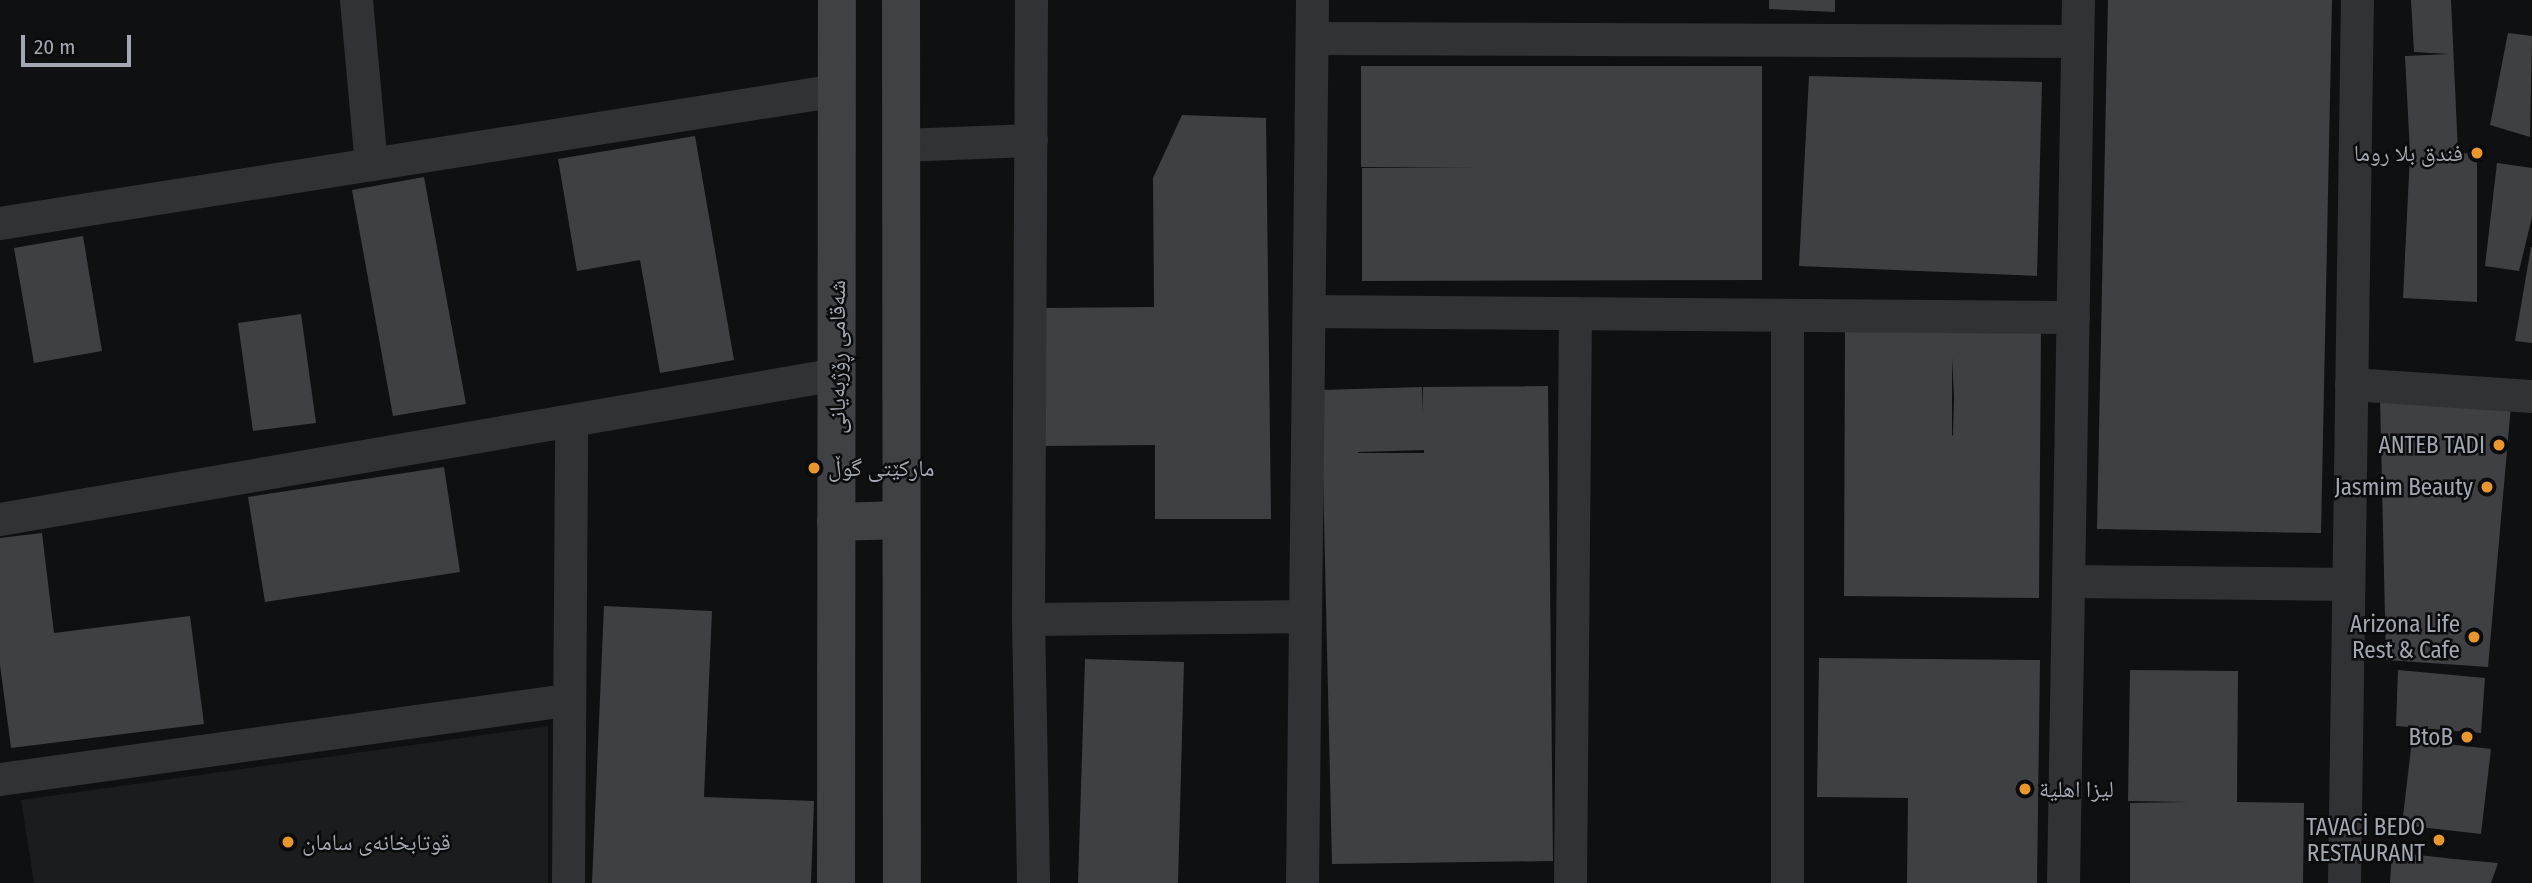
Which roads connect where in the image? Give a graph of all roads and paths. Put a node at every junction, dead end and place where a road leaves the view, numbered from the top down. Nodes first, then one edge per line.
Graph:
1 (356, 0) edge
2 (837, 0) edge
3 (901, 0) edge
4 (1031, 0) edge
5 (1312, 0) edge
6 (2078, 0) edge
7 (2357, 0) edge
8 (1312, 38) junction
9 (2077, 41) junction
10 (838, 90) junction
11 (1031, 140) junction
12 (901, 145) junction
13 (371, 164) junction
14 (0, 223) edge
15 (1309, 311) junction
16 (1575, 313) junction
17 (1787, 315) junction
18 (2073, 317) junction
19 (837, 374) junction
20 (2351, 384) junction
21 (2532, 396) edge
22 (571, 421) junction
23 (0, 519) edge
24 (901, 520) junction
25 (836, 522) junction
26 (2068, 581) junction
27 (2348, 584) junction
28 (1305, 617) junction
29 (1028, 619) junction
30 (566, 700) junction
31 (0, 779) edge
32 (568, 883) edge
33 (836, 883) edge
34 (902, 883) edge
35 (1033, 883) edge
36 (1302, 883) edge
37 (1570, 883) edge
38 (1787, 883) edge
39 (2063, 883) edge
40 (2344, 883) edge

1 - 13 street
2 - 10 street, شەقامی ڕۆژبەیانی
3 - 12 street
4 - 11 street
5 - 8 street
6 - 9 street
7 - 20 street
8 - 9 street
8 - 15 street
9 - 18 street
10 - 13 street
10 - 19 street, شەقامی ڕۆژبەیانی
11 - 12 street
11 - 29 street
12 - 24 street
13 - 14 street
15 - 16 street
15 - 28 street
16 - 17 street
16 - 37 street
17 - 18 street
17 - 38 street
18 - 26 street
19 - 22 street
19 - 25 street, شەقامی ڕۆژبەیانی
20 - 21 street
20 - 27 street
22 - 23 street
22 - 30 street
24 - 25 street
24 - 34 street
25 - 33 street, شەقامی ڕۆژبەیانی
26 - 27 street
26 - 39 street
27 - 40 street
28 - 29 street
28 - 36 street
29 - 35 street
30 - 31 street
30 - 32 street

